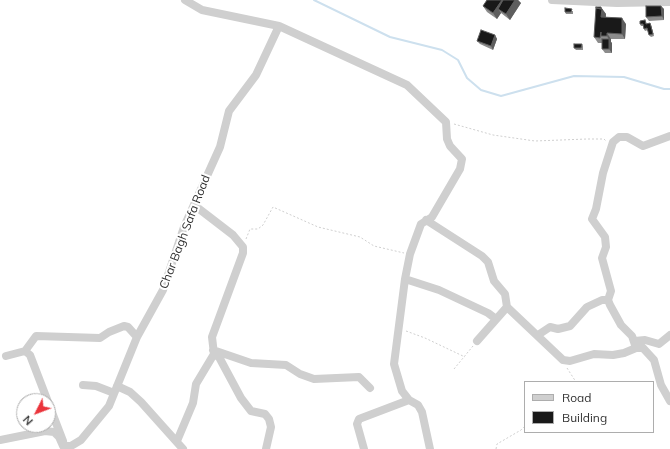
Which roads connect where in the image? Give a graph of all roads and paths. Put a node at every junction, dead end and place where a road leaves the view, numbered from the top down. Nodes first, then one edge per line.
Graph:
1 (185, 0) edge
2 (552, 0) edge
3 (670, 2) edge
4 (279, 26) junction
5 (446, 122) junction
6 (670, 136) edge
7 (610, 152) junction
8 (194, 206) junction
9 (426, 220) junction
10 (243, 247) junction
11 (410, 254) junction
12 (405, 279) junction
13 (608, 300) junction
14 (507, 307) junction
15 (496, 319) junction
16 (398, 330) junction
17 (538, 335) junction
18 (670, 335) edge
19 (137, 337) junction
20 (477, 341) joint
21 (636, 344) junction
22 (25, 351) junction
23 (214, 352) junction
24 (6, 356) dead end
25 (465, 357) junction
26 (570, 361) junction
27 (454, 369) dead end
28 (575, 381) edge
29 (83, 385) dead end
30 (370, 388) dead end
31 (115, 390) junction
32 (409, 400) junction
33 (670, 401) edge
34 (524, 427) edge
35 (0, 440) edge
36 (177, 441) junction
37 (67, 448) edge
38 (183, 449) edge
39 (266, 449) edge
40 (364, 449) edge
41 (430, 449) edge
42 (496, 449) edge

1 - 4 street
2 - 3 street
4 - 5 street
4 - 8 street, Char Bagh Safa Road
5 - 7 path
5 - 9 street
6 - 7 street
7 - 13 street
8 - 10 street
8 - 19 street, Char Bagh Safa Road
9 - 11 street
9 - 14 street
10 - 11 path
10 - 23 street
11 - 12 street
12 - 15 street
12 - 16 street
13 - 17 street
13 - 21 street
14 - 15 street
14 - 17 street
15 - 20 street
16 - 25 path
16 - 32 street
17 - 26 street
18 - 21 street
19 - 22 street
19 - 31 street, Char Bagh Safa Road
20 - 25 path
21 - 26 street
21 - 33 street
22 - 24 street
22 - 37 street
23 - 30 street
23 - 36 street
23 - 39 street
25 - 27 path
26 - 28 path
29 - 31 street
31 - 36 street
31 - 37 street, Char Bagh Safa Road
32 - 40 street
32 - 41 street
34 - 42 path
35 - 37 street
36 - 38 street

